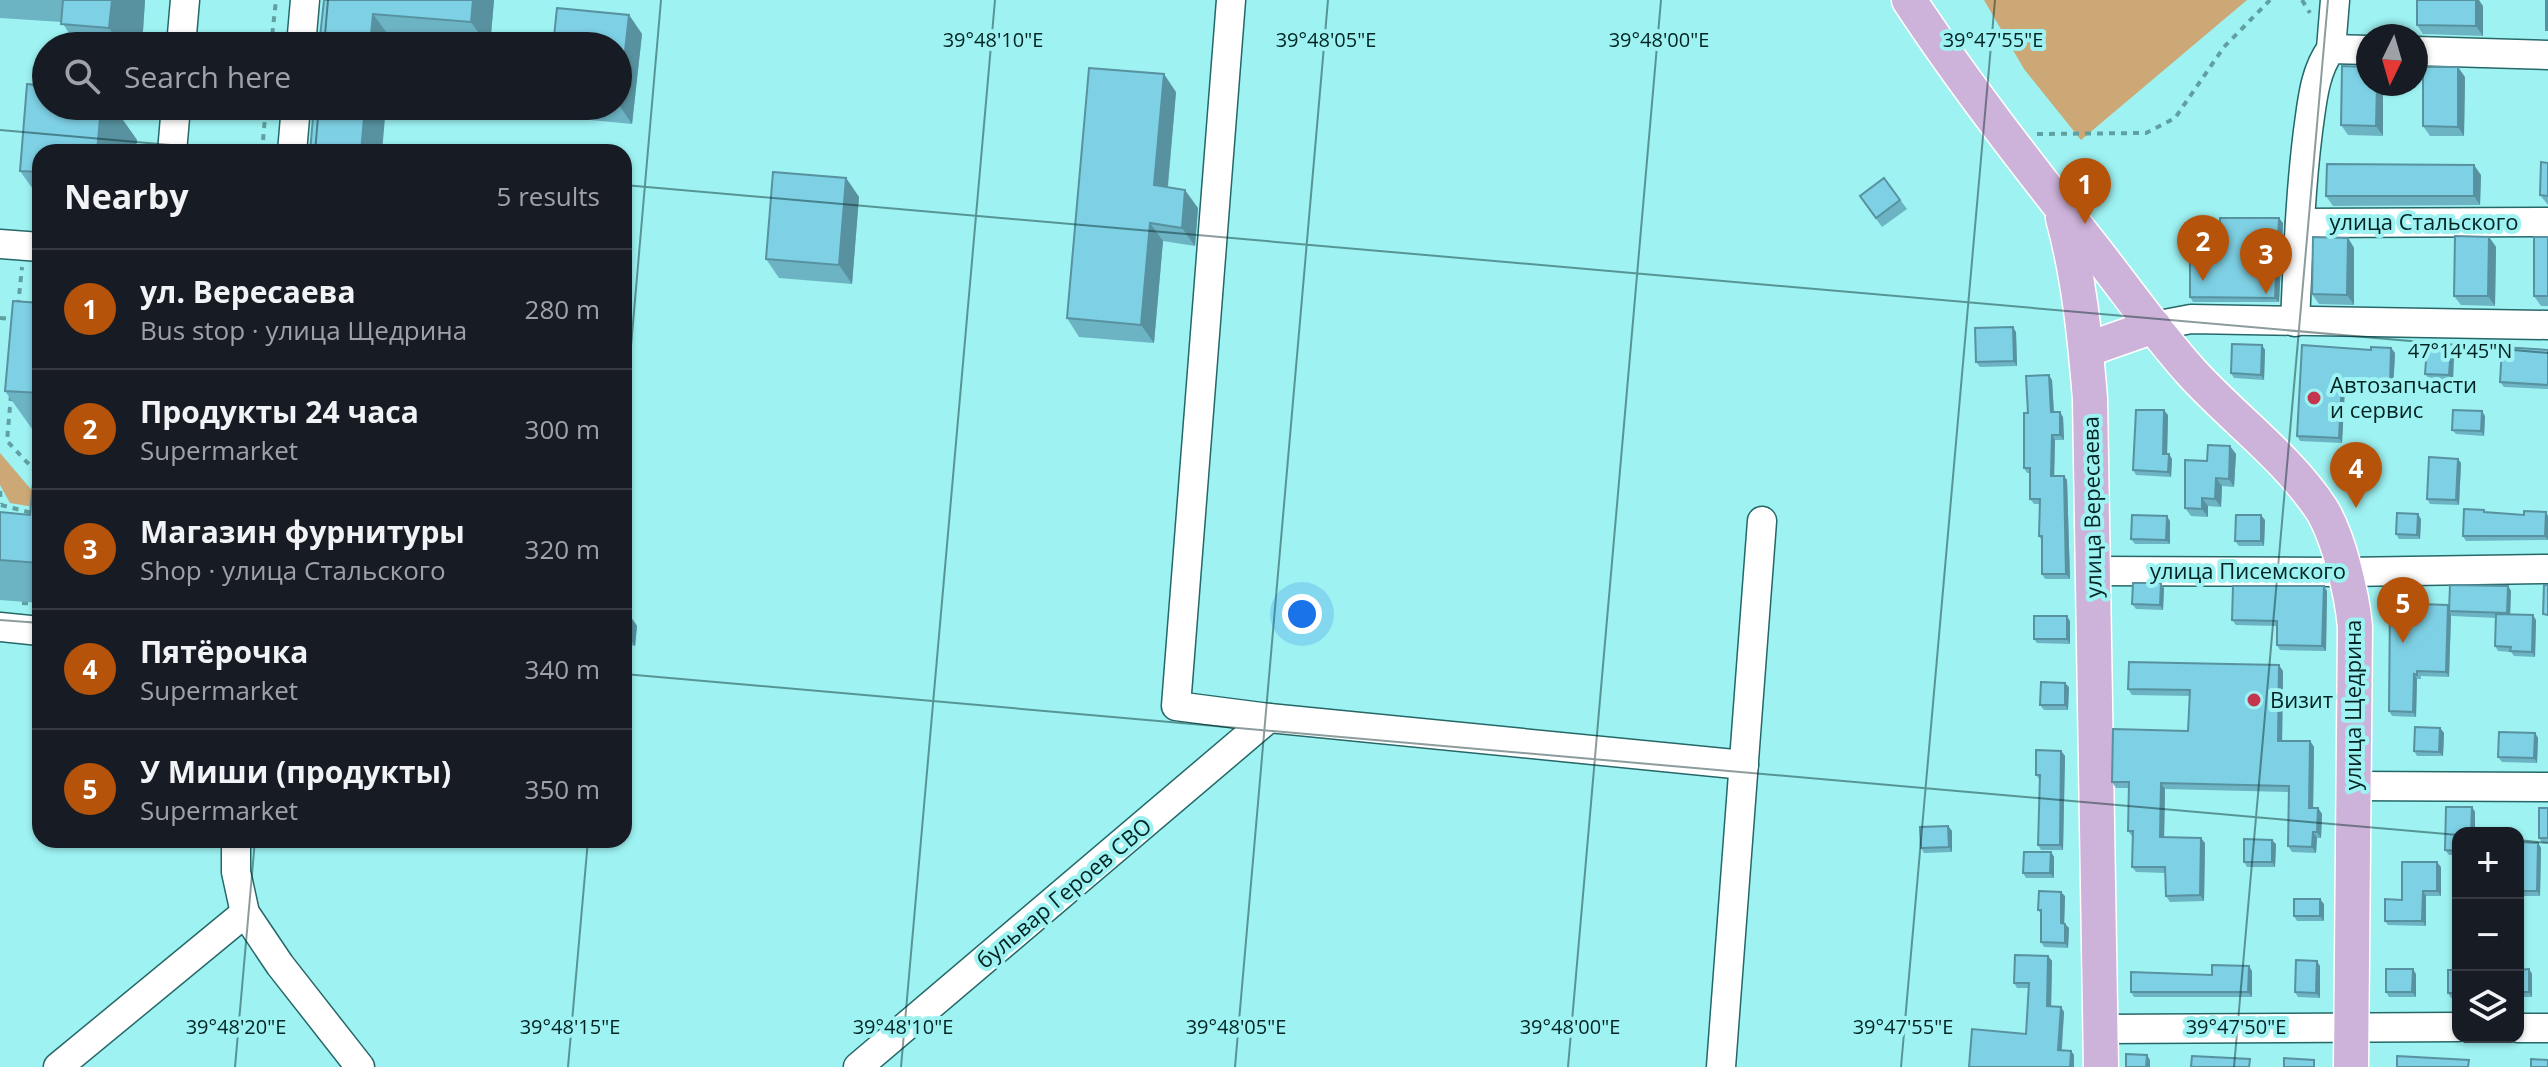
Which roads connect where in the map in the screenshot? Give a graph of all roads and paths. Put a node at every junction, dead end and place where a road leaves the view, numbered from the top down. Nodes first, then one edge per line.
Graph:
1 (185, 0) edge
2 (276, 0) edge
3 (305, 0) edge
4 (1231, 0) edge
5 (1909, 0) edge
6 (2270, 0) edge
7 (2335, 0) edge
8 (182, 32) edge
9 (273, 32) edge
10 (302, 32) edge
11 (2331, 49) junction
12 (2356, 50) edge
13 (2428, 51) edge
14 (2548, 55) edge
15 (175, 120) edge
16 (265, 120) edge
17 (295, 120) edge
18 (2004, 134) junction
19 (173, 144) edge
20 (263, 144) edge
21 (293, 144) edge
22 (2060, 206) junction
23 (2548, 222) edge
24 (2300, 223) junction
25 (21, 246) edge
26 (0, 318) edge
27 (2295, 322) junction
28 (2548, 325) edge
29 (2154, 326) junction
30 (2086, 350) junction
31 (12, 381) edge
32 (0, 428) edge
33 (8, 429) junction
34 (32, 468) edge
35 (0, 491) edge
36 (0, 505) edge
37 (32, 513) edge
38 (1762, 521) dead end
39 (2548, 569) edge
40 (2093, 571) junction
41 (2345, 572) junction
42 (0, 627) edge
43 (32, 630) edge
44 (1269, 718) junction
45 (1744, 765) junction
46 (2353, 786) junction
47 (2548, 787) edge
48 (236, 848) edge
49 (245, 913) junction
50 (2351, 1027) junction
51 (2452, 1027) edge
52 (2524, 1028) edge
53 (2548, 1028) edge
54 (2101, 1029) junction
55 (58, 1067) edge
56 (360, 1067) edge
57 (858, 1067) edge
58 (1721, 1067) edge
59 (2101, 1067) edge
60 (2351, 1067) edge

1 - 8 street
2 - 9 path
3 - 10 street
4 - 44 street
5 - 18 main road, улица Вересаева
6 - 18 path
7 - 11 street, улица Стальского
11 - 12 street
11 - 24 street, улица Стальского
13 - 14 street
15 - 19 street
16 - 20 path
17 - 21 street
18 - 22 main road, улица Вересаева
22 - 29 main road, улица Щедрина
22 - 30 main road, улица Вересаева
23 - 24 street, улица Стальского
24 - 27 street, улица Стальского
25 - 26 path
27 - 28 street
27 - 29 street
29 - 30 main road
29 - 41 main road, улица Щедрина
30 - 40 main road, улица Вересаева
31 - 33 path
32 - 33 path
33 - 34 path
35 - 36 path
36 - 37 path
38 - 45 street
39 - 41 street, улица Писемского
40 - 41 street, улица Писемского
40 - 54 main road, улица Вересаева
41 - 46 main road, улица Щедрина
42 - 43 street
44 - 45 street
44 - 57 street, бульвар Героев СВО
45 - 58 street
46 - 47 street
46 - 50 main road, улица Щедрина
48 - 49 street
49 - 55 street
49 - 56 street
50 - 51 street
50 - 54 street
50 - 60 main road, улица Щедрина
52 - 53 street
54 - 59 main road, улица Вересаева

